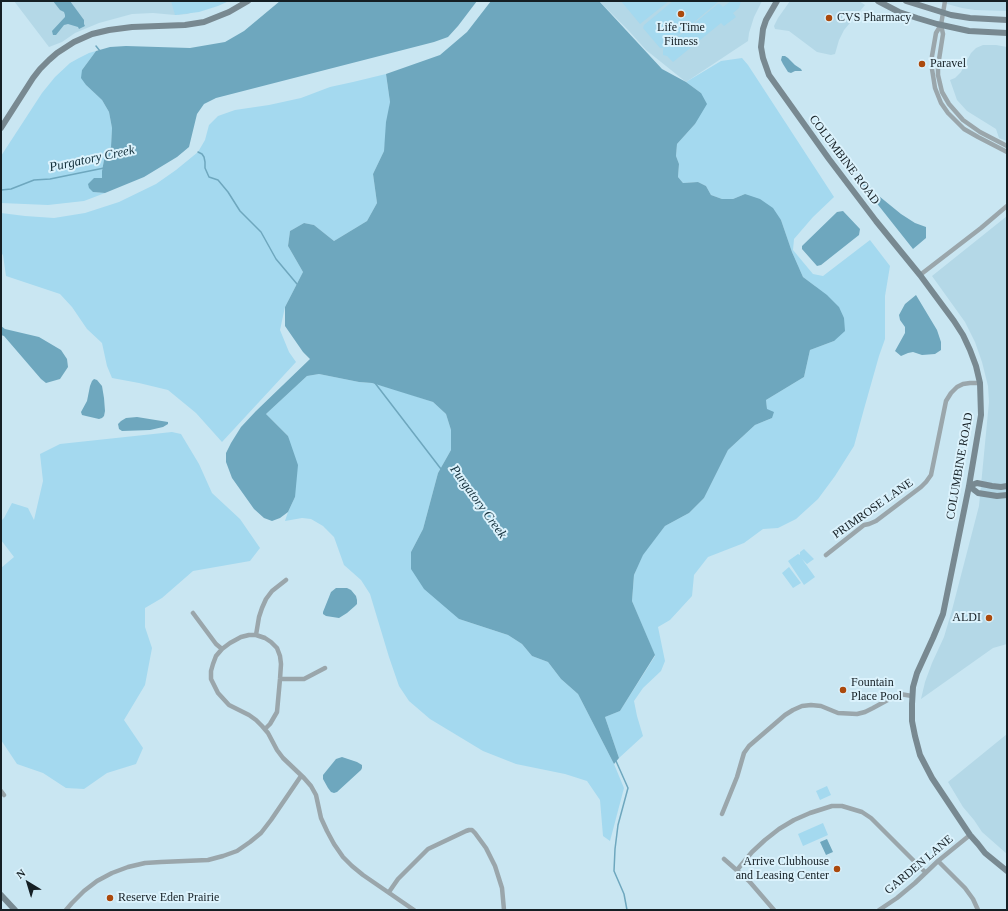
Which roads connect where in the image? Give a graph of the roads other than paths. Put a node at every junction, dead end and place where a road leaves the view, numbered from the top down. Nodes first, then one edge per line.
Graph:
1 (248, 1) edge
2 (776, 1) edge
3 (878, 1) edge
4 (906, 1) edge
5 (945, 1) edge
6 (942, 13) junction
7 (1007, 20) edge
8 (941, 25) junction
9 (1007, 33) edge
10 (1, 128) edge
11 (1007, 146) edge
12 (1007, 152) edge
13 (1007, 206) edge
14 (920, 275) junction
15 (980, 382) junction
16 (970, 486) junction
17 (1007, 486) edge
18 (1007, 495) edge
19 (826, 555) dead end
20 (286, 580) dead end
21 (193, 613) dead end
22 (256, 635) junction
23 (222, 649) junction
24 (325, 668) dead end
25 (280, 679) junction
26 (912, 696) junction
27 (265, 729) junction
28 (301, 776) junction
29 (722, 814) dead end
30 (970, 835) junction
31 (724, 859) dead end
32 (938, 861) junction
33 (737, 870) junction
34 (1007, 871) edge
35 (925, 872) junction
36 (389, 892) junction
37 (1, 895) edge
38 (15, 910) edge
39 (66, 910) edge
40 (414, 910) edge
41 (504, 910) edge
42 (774, 910) edge
43 (879, 910) edge
44 (978, 910) edge

1 - 10 street
2 - 14 street, COLUMBINE ROAD
3 - 8 street
4 - 6 street
5 - 6 street
6 - 7 street
6 - 8 street
8 - 9 street
8 - 11 street
8 - 12 street
13 - 14 street
14 - 15 street, COLUMBINE ROAD
15 - 16 street, COLUMBINE ROAD
15 - 19 street, PRIMROSE LANE
16 - 17 street
16 - 18 street
16 - 26 street, COLUMBINE ROAD
20 - 22 street
21 - 23 street
22 - 23 street
22 - 25 street
23 - 27 street
24 - 25 street
25 - 27 street
26 - 29 street
26 - 30 street, COLUMBINE ROAD
27 - 28 street
28 - 36 street
28 - 39 street
30 - 32 street, GARDEN LANE
30 - 34 street, COLUMBINE ROAD
31 - 33 street
32 - 35 street, GARDEN LANE
32 - 44 street
33 - 35 street
33 - 42 street
35 - 43 street, GARDEN LANE
36 - 40 street
36 - 41 street
37 - 38 street

